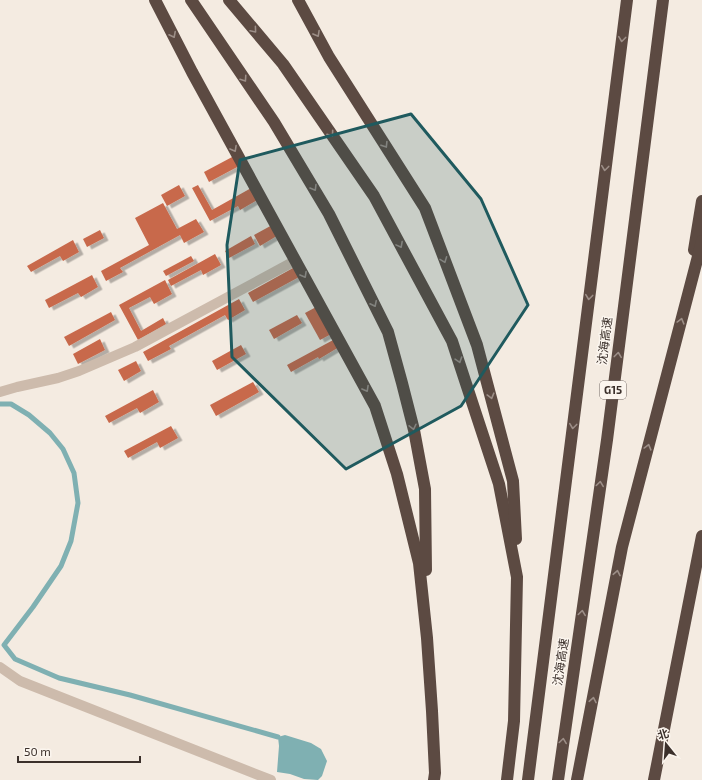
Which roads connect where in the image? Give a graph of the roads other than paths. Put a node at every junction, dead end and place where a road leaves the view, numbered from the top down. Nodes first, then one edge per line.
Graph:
1 (155, 0) edge
2 (191, 0) edge
3 (229, 0) edge
4 (298, 0) edge
5 (626, 0) edge
6 (663, 0) edge
7 (702, 201) edge
8 (702, 240) edge
9 (291, 263) dead end
10 (687, 299) junction
11 (0, 392) edge
12 (702, 536) edge
13 (702, 576) edge
14 (517, 577) junction
15 (427, 638) junction
16 (0, 667) edge
17 (271, 780) edge
18 (434, 780) edge
19 (507, 780) edge
20 (528, 780) edge
21 (558, 780) edge
22 (577, 780) edge
23 (655, 780) edge

1 -> 15 highway
2 -> 15 highway
3 -> 14 highway
4 -> 14 highway
5 -> 20 highway, 沈海高速
21 -> 6 highway, 沈海高速 / G15
7 - 10 highway
8 - 10 highway
9 - 11 lane
22 -> 10 highway
12 - 23 highway
13 - 23 highway
14 - 19 highway
15 - 18 highway
16 - 17 lane

